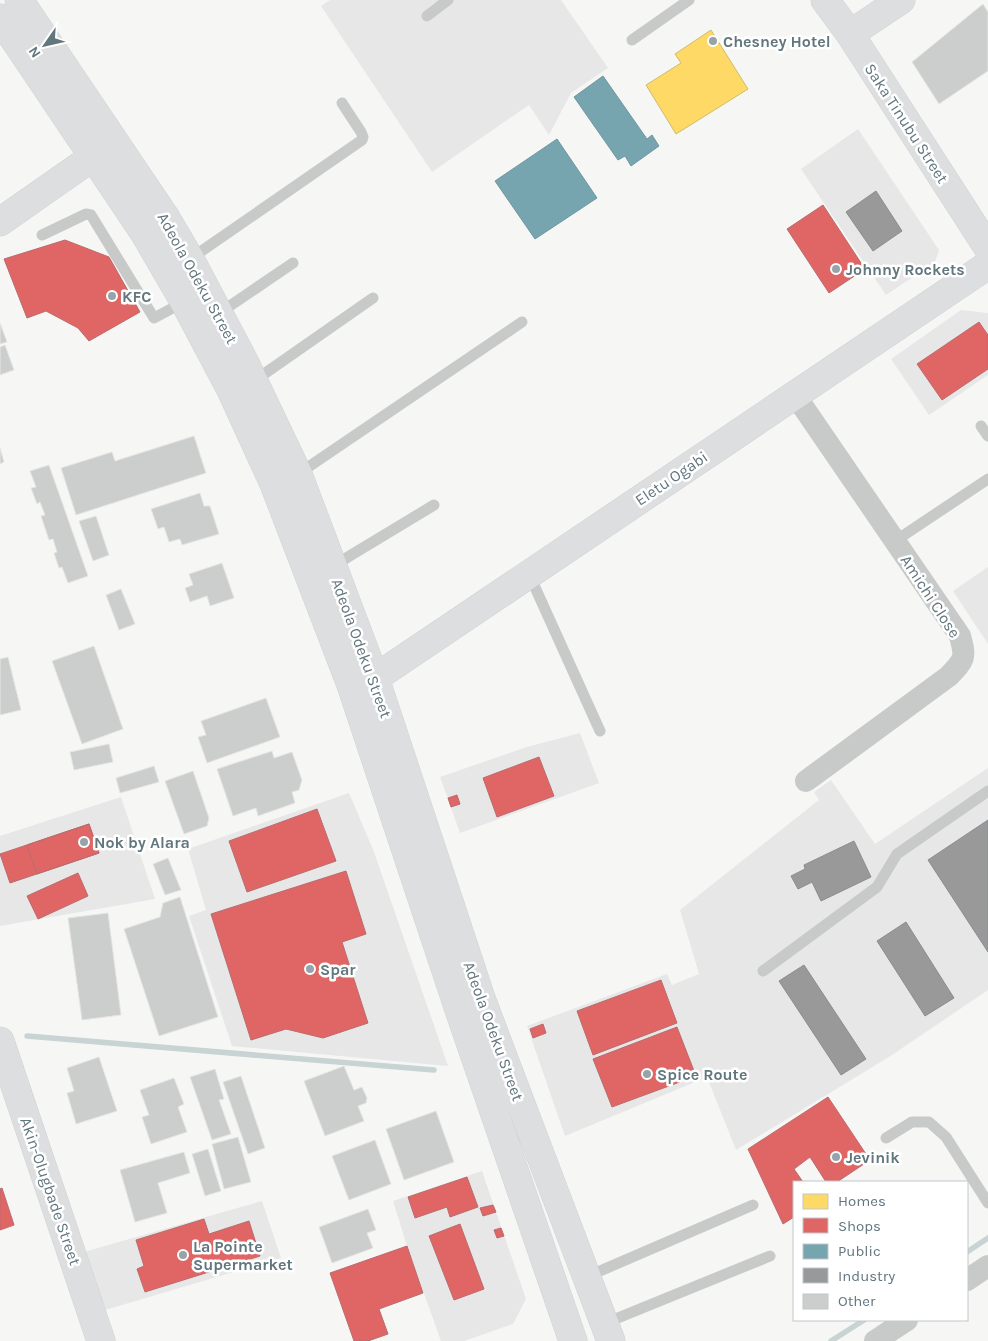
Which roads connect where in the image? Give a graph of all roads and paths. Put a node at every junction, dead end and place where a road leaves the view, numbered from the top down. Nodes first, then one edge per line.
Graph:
1 (19, 0) edge
2 (448, 0) edge
3 (689, 0) edge
4 (825, 0) edge
5 (901, 0) edge
6 (427, 16) dead end
7 (0, 18) edge
8 (850, 34) junction
9 (632, 40) dead end
10 (342, 103) dead end
11 (116, 141) junction
12 (93, 156) junction
13 (0, 222) edge
14 (42, 235) dead end
15 (988, 248) edge
16 (190, 259) junction
17 (293, 263) dead end
18 (988, 265) edge
19 (373, 298) dead end
20 (184, 302) junction
21 (218, 314) junction
22 (522, 322) dead end
23 (254, 381) junction
24 (795, 395) junction
25 (981, 426) dead end
26 (988, 436) edge
27 (298, 474) junction
28 (988, 478) edge
29 (434, 505) dead end
30 (895, 541) junction
31 (333, 566) junction
32 (529, 574) junction
33 (363, 681) junction
34 (600, 731) dead end
35 (806, 781) dead end
36 (988, 791) edge
37 (763, 971) dead end
38 (471, 1006) junction
39 (0, 1041) edge
40 (886, 1138) dead end
41 (988, 1203) edge
42 (753, 1206) dead end
43 (770, 1256) dead end
44 (988, 1266) edge
45 (586, 1277) junction
46 (968, 1279) edge
47 (906, 1321) edge
48 (607, 1332) edge
49 (569, 1340) edge
50 (879, 1340) edge
51 (101, 1341) edge

1 - 11 main road, Adeola Odeku Street
2 - 6 lane
3 - 9 lane
4 - 8 main road, Saka Tinubu Street
5 - 8 main road
7 - 12 main road, Adeola Odeku Street
8 - 15 main road, Saka Tinubu Street
10 - 16 lane
11 - 12 main road
11 - 16 main road, Adeola Odeku Street
12 - 13 main road
12 - 20 main road, Adeola Odeku Street
14 - 20 lane
16 - 21 main road, Adeola Odeku Street
17 - 21 lane
18 - 24 main road, Eletu Ogabi
19 - 23 lane
20 - 33 main road, Adeola Odeku Street
21 - 23 main road, Adeola Odeku Street
22 - 27 lane
23 - 27 main road, Adeola Odeku Street
24 - 30 street, Amichi Close
24 - 32 main road, Eletu Ogabi
25 - 26 lane
27 - 31 main road, Adeola Odeku Street
28 - 30 lane
29 - 31 lane
30 - 35 street, Amichi Close
31 - 33 main road, Adeola Odeku Street
32 - 33 main road, Eletu Ogabi
32 - 34 lane
33 - 38 main road, Adeola Odeku Street
36 - 37 lane
38 - 45 main road, Adeola Odeku Street
38 - 49 main road, Adeola Odeku Street
39 - 51 main road, Akin-Olugbade Street
40 - 41 lane
42 - 45 lane
43 - 48 lane
44 - 46 street
45 - 48 main road, Adeola Odeku Street
47 - 50 street

